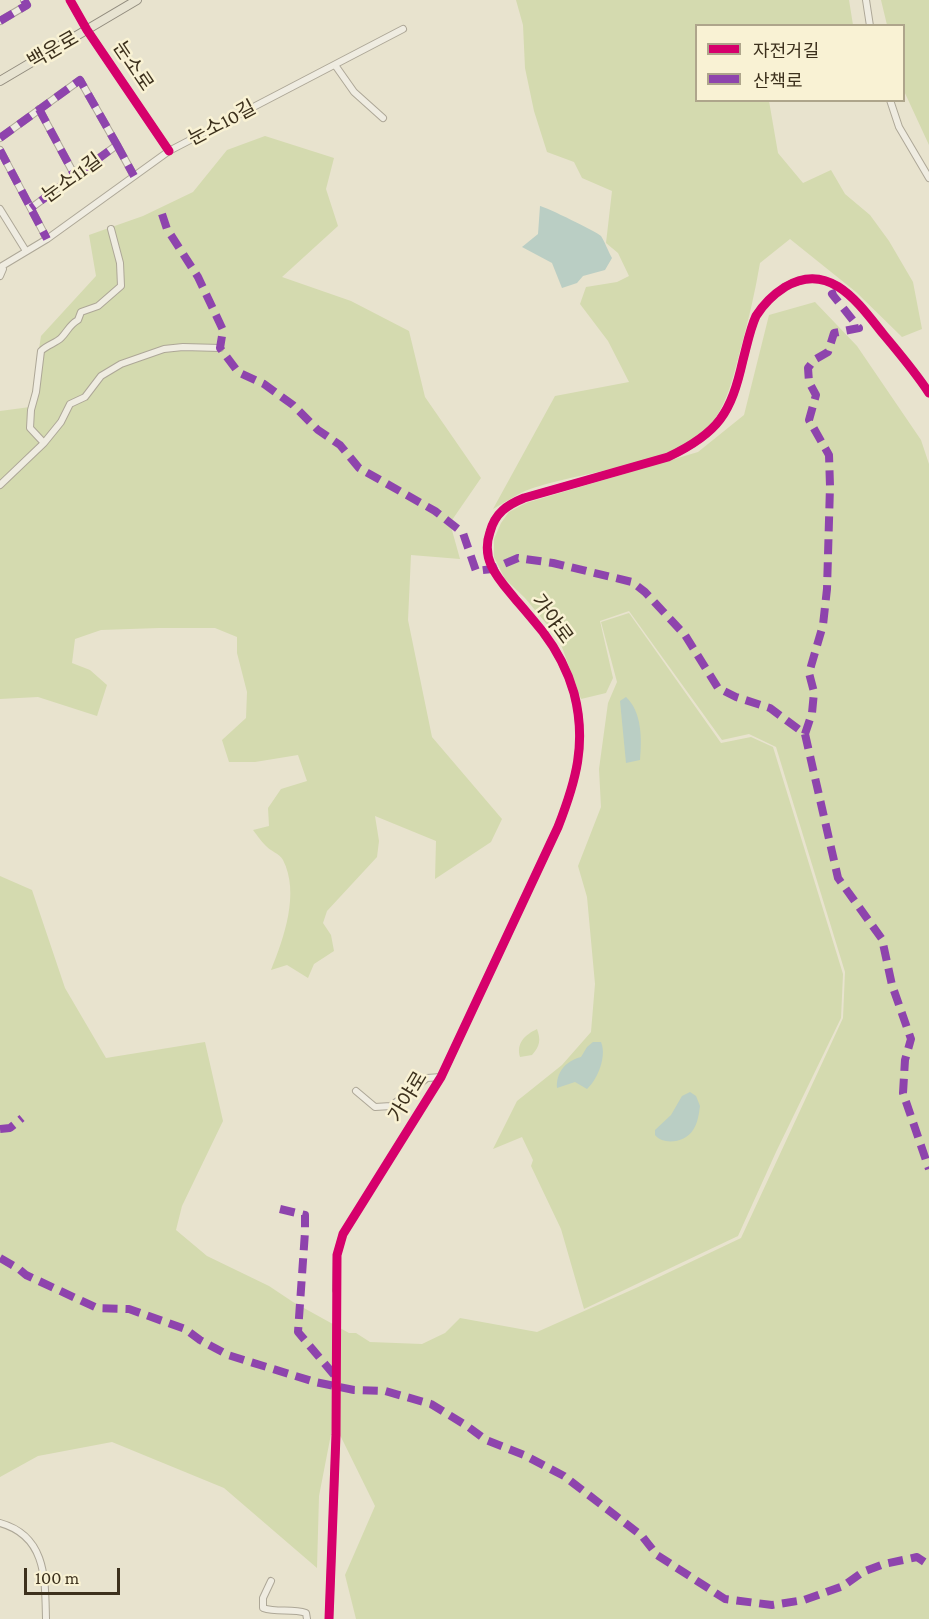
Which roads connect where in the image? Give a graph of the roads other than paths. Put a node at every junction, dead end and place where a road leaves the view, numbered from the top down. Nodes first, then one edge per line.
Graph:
1 (24, 0) edge
2 (70, 0) edge
3 (137, 0) edge
4 (866, 0) edge
5 (0, 21) edge
6 (870, 24) edge
7 (404, 29) dead end
8 (87, 30) junction
9 (335, 64) junction
10 (0, 81) edge
11 (891, 102) edge
12 (39, 109) junction
13 (382, 118) dead end
14 (0, 138) edge
15 (117, 145) junction
16 (0, 150) edge
17 (169, 151) junction
18 (75, 176) junction
19 (134, 176) junction
20 (929, 178) edge
21 (31, 208) junction
22 (0, 209) edge
23 (111, 229) dead end
24 (47, 239) junction
25 (26, 251) junction
26 (1, 266) edge
27 (0, 276) edge
28 (220, 348) dead end
29 (929, 393) edge
30 (44, 443) junction
31 (0, 485) edge
32 (441, 1077) junction
33 (356, 1091) dead end
34 (336, 1290) tunnel mouth
35 (336, 1434) tunnel mouth
36 (0, 1523) edge
37 (271, 1581) dead end
38 (46, 1619) edge
39 (307, 1619) edge
40 (329, 1619) edge

1 - 5 street
2 - 8 street, 눈소로
3 - 8 main road, 백운로
4 - 6 street
7 - 9 street, 눈소10길
8 - 10 main road, 백운로
8 - 17 street, 눈소로
9 - 13 street
9 - 17 street, 눈소10길
11 - 20 street
12 - 14 street, 눈소11길
12 - 15 street, 눈소11길
12 - 18 street
15 - 18 street, 눈소11길
15 - 19 street
16 - 21 street
17 - 19 street, 눈소10길
18 - 21 street, 눈소11길
19 - 24 street, 눈소10길
21 - 24 street
22 - 25 street
23 - 30 street
24 - 25 street, 눈소10길
25 - 26 street, 눈소10길
26 - 27 street
28 - 30 street
29 - 32 street, 가야로
30 - 31 street
32 - 33 street
32 - 34 street, 가야로
35 - 40 street
36 - 38 street
37 - 39 street

